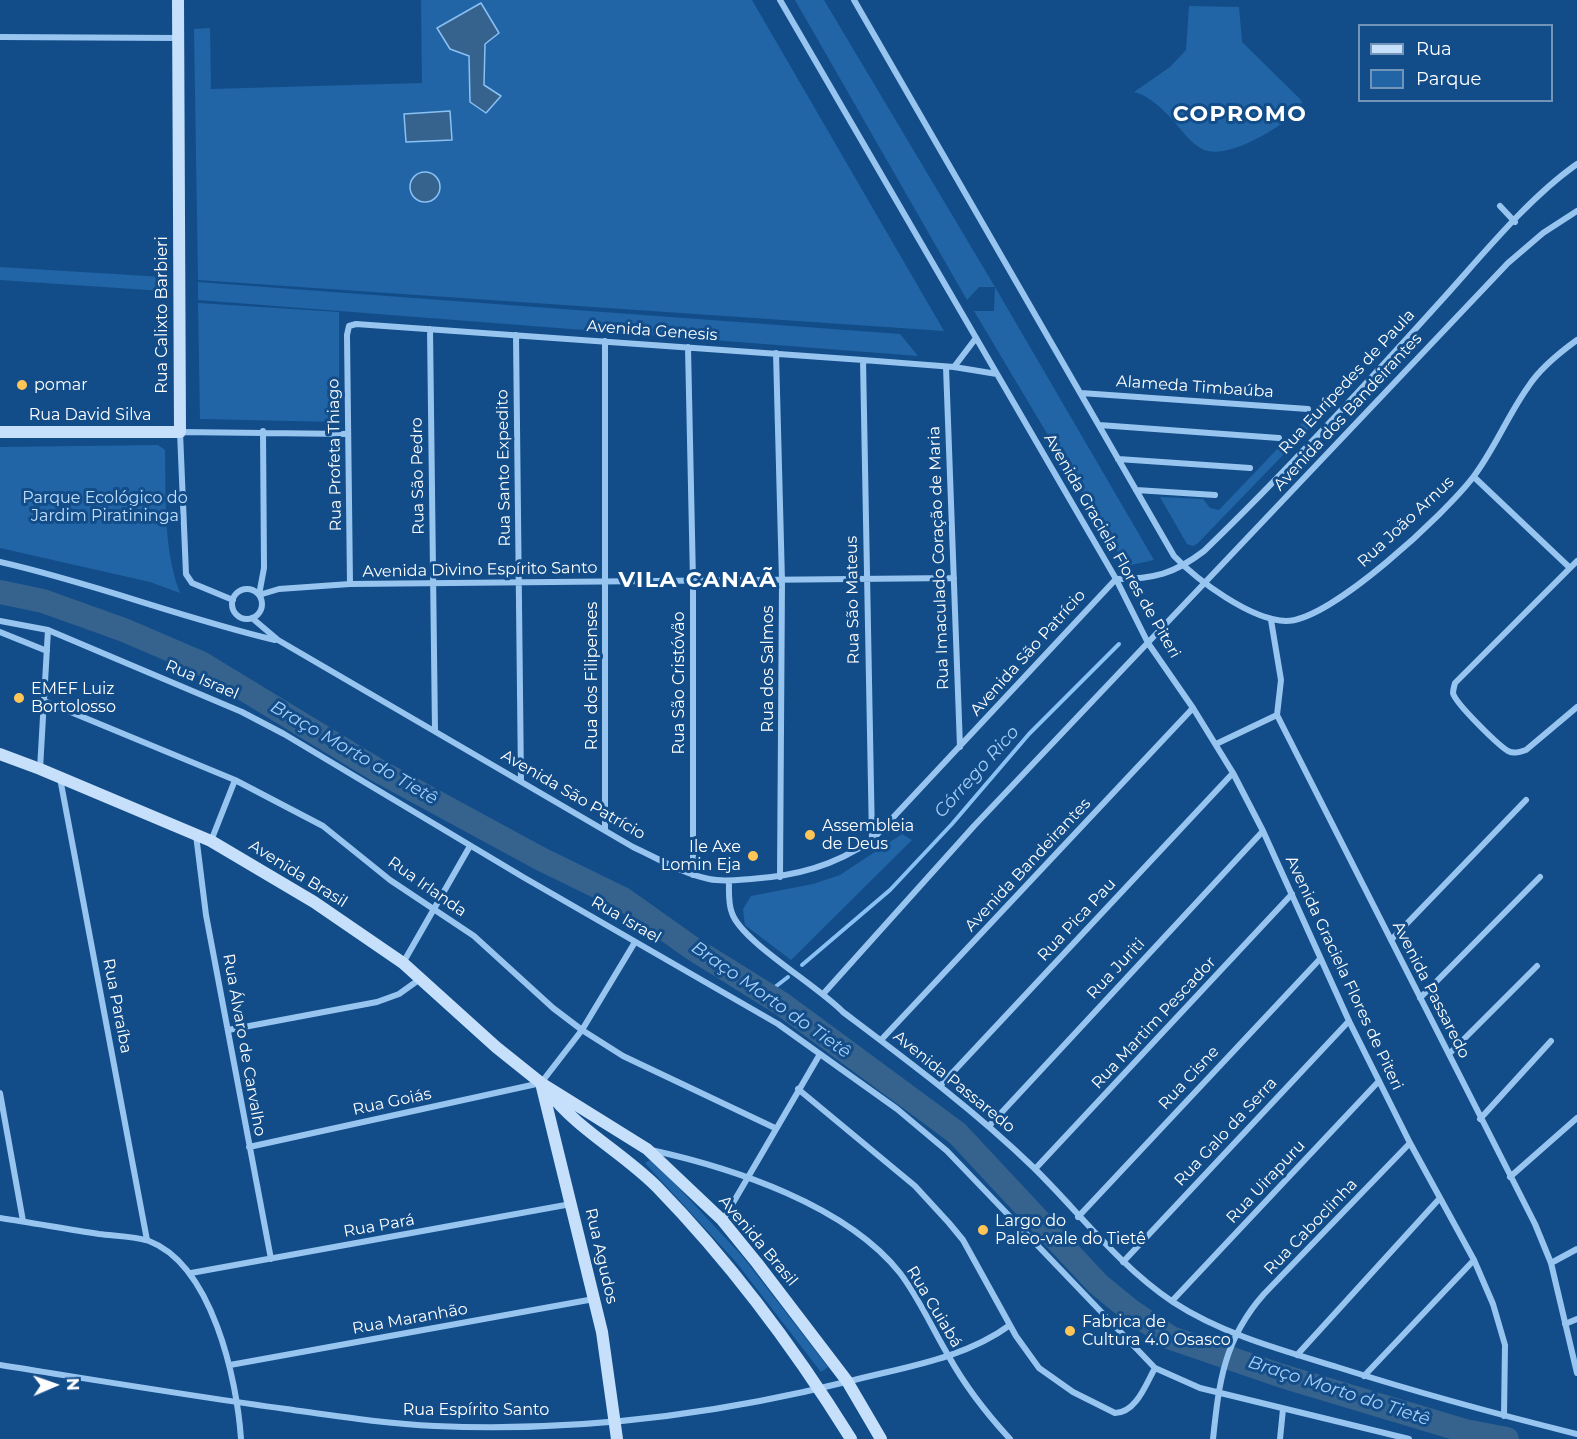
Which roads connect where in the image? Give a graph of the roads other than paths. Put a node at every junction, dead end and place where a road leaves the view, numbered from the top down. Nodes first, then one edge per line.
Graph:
1 (178, 0) edge
2 (780, 0) edge
3 (854, 0) edge
4 (0, 38) edge
5 (178, 38) junction
6 (1577, 164) edge
7 (1500, 206) dead end
8 (1577, 211) edge
9 (1515, 222) junction
10 (349, 326) joint
11 (430, 329) junction
12 (516, 335) junction
13 (976, 338) junction
14 (1577, 340) edge
15 (605, 341) junction
16 (688, 347) junction
17 (776, 353) junction
18 (863, 360) junction
19 (946, 367) junction
20 (954, 367) junction
21 (997, 374) junction
22 (1081, 393) junction
23 (1308, 409) dead end
24 (1099, 425) junction
25 (263, 431) junction
26 (0, 432) edge
27 (180, 432) junction
28 (348, 434) junction
29 (1279, 438) dead end
30 (1118, 459) junction
31 (1251, 468) dead end
32 (1473, 477) junction
33 (1136, 490) junction
34 (1215, 495) dead end
35 (1577, 561) edge
36 (0, 562) edge
37 (1184, 566) junction
38 (1569, 567) junction
39 (954, 578) junction
40 (1116, 579) junction
41 (782, 580) junction
42 (866, 580) junction
43 (693, 581) junction
44 (1204, 581) junction
45 (606, 582) junction
46 (519, 583) junction
47 (350, 584) junction
48 (432, 584) junction
49 (260, 594) junction
50 (233, 600) junction
51 (252, 618) junction
52 (1271, 620) junction
53 (0, 621) edge
54 (48, 630) junction
55 (0, 632) edge
56 (278, 640) junction
57 (1148, 643) junction
58 (47, 651) junction
59 (44, 701) junction
60 (1577, 707) edge
61 (1193, 708) junction
62 (1277, 715) junction
63 (435, 731) junction
64 (1216, 744) junction
65 (960, 748) junction
66 (0, 754) edge
67 (40, 769) junction
68 (1233, 773) junction
69 (60, 777) junction
70 (235, 780) junction
71 (521, 781) junction
72 (1526, 800) dead end
73 (604, 830) junction
74 (1263, 831) junction
75 (196, 835) junction
76 (872, 840) junction
77 (212, 841) junction
78 (470, 846) junction
79 (693, 875) junction
80 (1540, 877) dead end
81 (780, 878) junction
82 (729, 881) junction
83 (1292, 894) junction
84 (433, 908) junction
85 (1390, 940) junction
86 (635, 942) junction
87 (1320, 959) junction
88 (403, 963) junction
89 (1537, 966) dead end
90 (420, 979) junction
91 (824, 993) junction
92 (1420, 998) junction
93 (1349, 1021) junction
94 (228, 1030) junction
95 (582, 1030) junction
96 (880, 1040) junction
97 (1551, 1041) dead end
98 (1450, 1053) junction
99 (820, 1054) junction
100 (1379, 1081) junction
101 (542, 1083) junction
102 (940, 1086) junction
103 (798, 1089) junction
104 (0, 1093) edge
105 (1577, 1118) edge
106 (1480, 1119) junction
107 (578, 1123) junction
108 (989, 1126) junction
109 (775, 1128) junction
110 (554, 1132) junction
111 (1410, 1143) junction
112 (249, 1147) junction
113 (647, 1149) junction
114 (1035, 1169) junction
115 (1510, 1177) junction
116 (747, 1179) junction
117 (1440, 1198) junction
118 (571, 1204) junction
119 (1078, 1216) junction
120 (0, 1218) edge
121 (722, 1220) junction
122 (23, 1221) junction
123 (147, 1240) junction
124 (1577, 1249) edge
125 (271, 1259) junction
126 (1474, 1260) junction
127 (1123, 1262) junction
128 (1551, 1263) junction
129 (191, 1273) junction
130 (594, 1299) junction
131 (1172, 1301) junction
132 (1577, 1319) edge
133 (1565, 1324) junction
134 (1010, 1325) junction
135 (1234, 1337) junction
136 (1297, 1355) junction
137 (948, 1357) junction
138 (0, 1365) edge
139 (230, 1365) junction
140 (1155, 1368) junction
141 (1577, 1373) edge
142 (1364, 1376) junction
143 (847, 1381) junction
144 (1219, 1388) junction
145 (820, 1389) junction
146 (239, 1403) junction
147 (1283, 1409) junction
148 (1504, 1416) junction
149 (617, 1422) junction
150 (1577, 1434) edge
151 (1390, 1436) edge
152 (241, 1439) edge
153 (617, 1439) edge
154 (850, 1439) edge
155 (881, 1439) edge
156 (1010, 1439) edge
157 (1213, 1439) edge
158 (1280, 1439) edge
159 (1409, 1439) edge

1 - 5 main road, Rua Calixto Barbieri
2 - 13 street, Avenida Graciela Flores de Piteri
3 - 22 street
4 - 5 street
5 - 27 main road, Rua Calixto Barbieri
6 - 9 street, Rua Eurípedes de Paula
7 - 9 street
8 - 44 street, Avenida dos Bandeirantes
9 - 37 street, Rua Eurípedes de Paula
10 - 11 street, Avenida Genesis
10 - 28 street, Rua Profeta Thiago
11 - 12 street, Avenida Genesis
11 - 48 street, Rua São Pedro
12 - 15 street, Avenida Genesis
12 - 46 street, Rua Santo Expedito
13 - 20 street
13 - 21 street, Avenida Graciela Flores de Piteri
14 - 32 street, Rua João Arnus
15 - 16 street, Avenida Genesis
15 - 45 street, Rua dos Filipenses
16 - 17 street, Avenida Genesis
16 - 43 street, Rua São Cristóvão
17 - 18 street, Avenida Genesis
17 - 41 street, Rua dos Salmos
18 - 19 street, Avenida Genesis
18 - 42 street, Rua São Mateus
19 - 20 street, Avenida Genesis
19 - 39 street, Rua Imaculado Coração de Maria
20 - 21 street, Avenida Genesis
21 - 40 street, Avenida Graciela Flores de Piteri
22 - 23 street, Alameda Timbaúba
22 - 24 street
24 - 29 street
24 - 30 street
25 - 27 street
25 - 28 street
25 - 49 street
26 - 27 main road, Rua David Silva
27 - 50 street, Rua Calixto Barbieri
28 - 47 street, Rua Profeta Thiago
30 - 31 street
30 - 33 street
32 - 38 street
32 - 52 street, Rua João Arnus
33 - 34 street
33 - 37 street
35 - 38 street
36 - 56 street
37 - 40 street, Rua Eurípedes de Paula
37 - 44 street
38 - 60 street
39 - 42 street, Avenida Divino Espírito Santo
39 - 65 street, Rua Imaculado Coração de Maria
40 - 57 street, Avenida Graciela Flores de Piteri
40 - 65 street, Avenida São Patrício
41 - 42 street, Avenida Divino Espírito Santo
41 - 43 street, Avenida Divino Espírito Santo
41 - 81 street, Rua dos Salmos
42 - 76 street, Rua São Mateus
43 - 45 street, Avenida Divino Espírito Santo
43 - 79 street, Rua São Cristóvão
44 - 52 street, Rua João Arnus
44 - 57 street, Avenida dos Bandeirantes
45 - 46 street, Avenida Divino Espírito Santo
45 - 73 street, Rua dos Filipenses
46 - 48 street, Avenida Divino Espírito Santo
46 - 71 street, Rua Santo Expedito
47 - 48 street, Avenida Divino Espírito Santo
47 - 49 street, Avenida Divino Espírito Santo
48 - 63 street, Rua São Pedro
49 - 50 street
49 - 51 street
50 - 51 street
51 - 56 street, Avenida São Patrício
52 - 62 street
53 - 54 street, Rua Israel
54 - 58 street
54 - 78 street, Rua Israel
55 - 58 street
56 - 63 street, Avenida São Patrício
57 - 61 street, Avenida Graciela Flores de Piteri
57 - 91 street
58 - 59 street
59 - 67 street
59 - 70 street, Rua Irlanda
61 - 64 street, Avenida Graciela Flores de Piteri
61 - 96 street, Avenida Bandeirantes
62 - 64 street
62 - 85 street, Avenida Passaredo
63 - 71 street, Avenida São Patrício
64 - 68 street, Avenida Graciela Flores de Piteri
65 - 76 street, Avenida São Patrício
66 - 67 main road, Avenida Brasil
67 - 69 main road, Avenida Brasil
68 - 74 street, Avenida Graciela Flores de Piteri
68 - 102 street, Rua Pica Pau
69 - 75 main road, Avenida Brasil
69 - 123 street, Rua Paraíba
70 - 77 street
70 - 84 street, Rua Irlanda
71 - 73 street, Avenida São Patrício
72 - 85 street
73 - 79 street, Avenida São Patrício
74 - 83 street, Avenida Graciela Flores de Piteri
74 - 108 street, Rua Juriti
75 - 77 main road, Avenida Brasil
75 - 94 street, Rua Álvaro de Carvalho
76 - 81 street, Avenida São Patrício
77 - 88 main road, Avenida Brasil
78 - 84 street
78 - 86 street, Rua Israel
79 - 82 street, Avenida São Patrício
80 - 92 street
81 - 82 street, Avenida São Patrício
82 - 91 street, Avenida Passaredo
83 - 87 street, Avenida Graciela Flores de Piteri
83 - 114 street, Rua Martim Pescador
84 - 88 street
84 - 95 street, Rua Irlanda
85 - 92 street, Avenida Passaredo
86 - 95 street
86 - 99 street, Rua Israel
87 - 93 street, Avenida Graciela Flores de Piteri
87 - 119 street, Rua Cisne
88 - 90 main road, Avenida Brasil
89 - 98 street
90 - 94 street
90 - 101 main road, Avenida Brasil
91 - 96 street, Avenida Passaredo
92 - 98 street, Avenida Passaredo
93 - 100 street, Avenida Graciela Flores de Piteri
93 - 127 street, Rua Galo da Serra
94 - 112 street, Rua Álvaro de Carvalho
95 - 101 street
95 - 109 street, Rua Irlanda
96 - 102 street, Avenida Passaredo
97 - 106 street
98 - 106 street, Avenida Passaredo
99 - 103 street
99 - 140 street, Rua Israel
100 - 111 street, Avenida Graciela Flores de Piteri
100 - 131 street, Rua Uirapuru
101 - 107 main road, Avenida Brasil
101 - 110 main road, Rua Agudos
101 - 112 street, Rua Goiás
101 - 113 main road, Avenida Brasil
102 - 108 street, Avenida Passaredo
103 - 109 street
103 - 134 street
104 - 122 street
105 - 115 street
106 - 115 street, Avenida Passaredo
107 - 110 main road
107 - 145 main road, Avenida Brasil
108 - 114 street, Avenida Passaredo
109 - 116 street
110 - 118 main road, Rua Agudos
111 - 117 street, Avenida Graciela Flores de Piteri
111 - 135 street, Rua Caboclinha
112 - 125 street, Rua Álvaro de Carvalho
113 - 116 street, Rua Cuiabá
113 - 121 main road, Avenida Brasil
114 - 119 street, Avenida Passaredo
115 - 128 street, Avenida Passaredo
116 - 121 street
116 - 137 street, Rua Cuiabá
117 - 126 street, Avenida Graciela Flores de Piteri
117 - 136 street
118 - 125 street, Rua Pará
118 - 130 main road, Rua Agudos
119 - 127 street, Avenida Passaredo
120 - 122 street
121 - 143 main road, Avenida Brasil
122 - 123 street
123 - 129 street
124 - 128 street
125 - 129 street, Rua Pará
126 - 142 street
126 - 148 street, Avenida Graciela Flores de Piteri
127 - 131 street, Avenida Passaredo
128 - 133 street, Avenida Passaredo
129 - 139 street
130 - 139 street, Rua Maranhão
130 - 149 main road, Rua Agudos
131 - 135 street, Avenida Passaredo
132 - 133 street
133 - 141 street, Avenida Passaredo
134 - 137 street, Rua Espírito Santo
134 - 140 street
135 - 136 street, Avenida Passaredo
135 - 144 street, Rua Caboclinha
136 - 142 street, Avenida Passaredo
137 - 143 street, Rua Espírito Santo
137 - 156 street, Rua Cuiabá
138 - 146 street, Rua Espírito Santo
139 - 146 street
140 - 144 street
142 - 148 street, Avenida Passaredo
143 - 145 street, Rua Espírito Santo
143 - 155 main road, Avenida Brasil
144 - 147 street
144 - 157 street, Rua Caboclinha
145 - 149 street, Rua Espírito Santo
145 - 154 main road, Avenida Brasil
146 - 149 street, Rua Espírito Santo
146 - 152 street
147 - 151 street
147 - 158 street
148 - 150 street, Avenida Passaredo
149 - 153 main road, Rua Agudos
151 - 159 street

